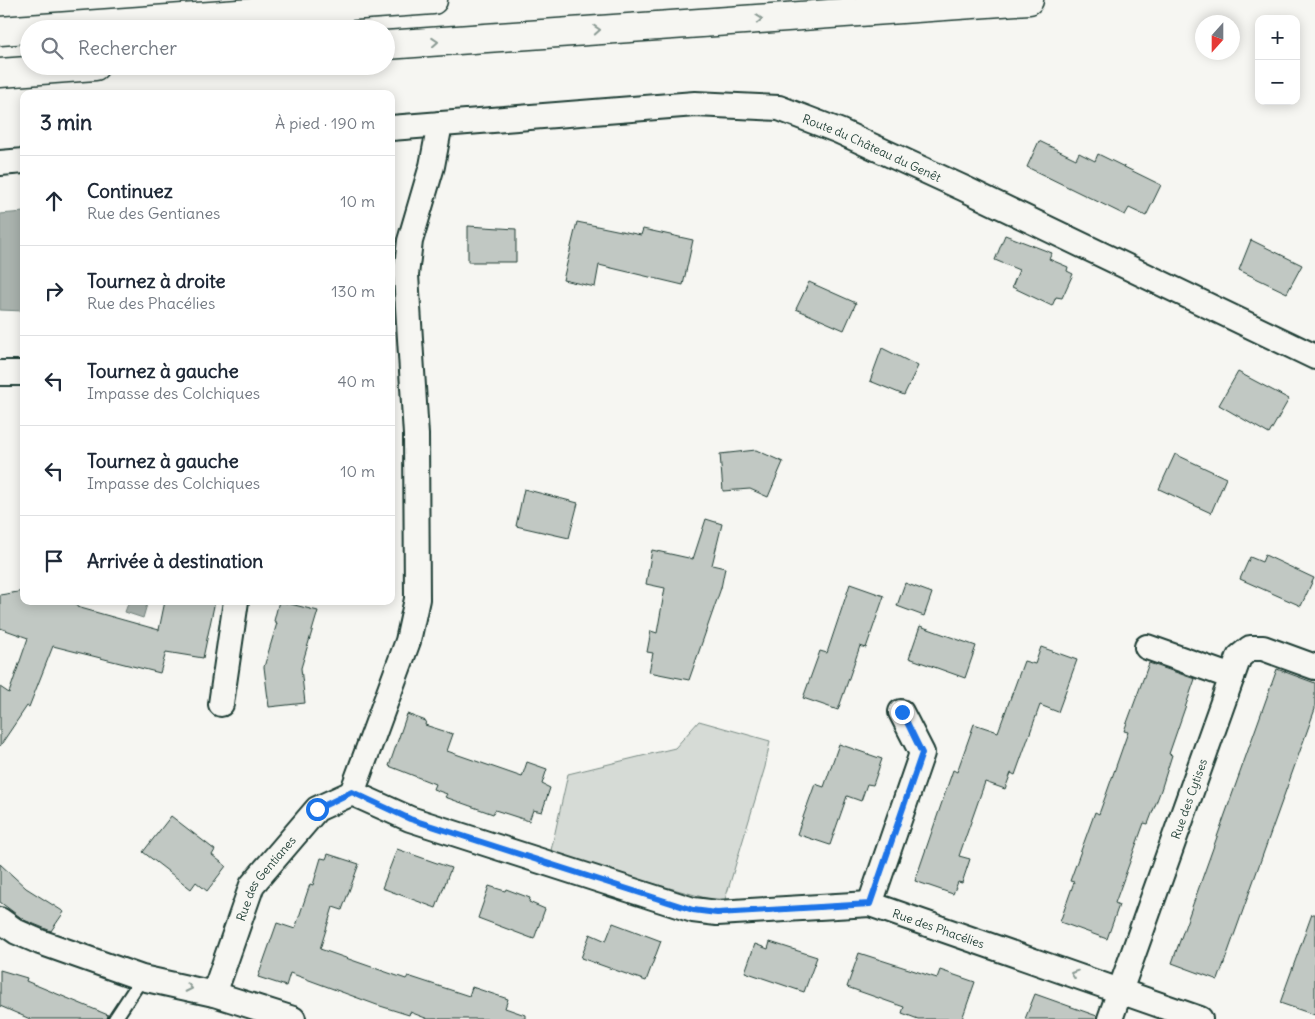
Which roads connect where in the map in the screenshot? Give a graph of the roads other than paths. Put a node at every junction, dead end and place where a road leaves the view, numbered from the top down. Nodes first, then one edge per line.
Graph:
1 (433, 0) edge
2 (1029, 0) edge
3 (154, 20) edge
4 (20, 30) edge
5 (0, 31) edge
6 (395, 44) edge
7 (20, 72) edge
8 (0, 73) edge
9 (440, 124) junction
10 (395, 128) edge
11 (20, 162) edge
12 (0, 164) edge
13 (1315, 357) edge
14 (0, 372) edge
15 (20, 373) edge
16 (235, 605) edge
17 (1147, 647) dead end
18 (1315, 667) edge
19 (1232, 677) junction
20 (221, 704) dead end
21 (902, 712) dead end
22 (352, 792) junction
23 (870, 904) junction
24 (0, 920) edge
25 (142, 978) junction
26 (1120, 990) junction
27 (214, 994) junction
28 (115, 1019) edge
29 (293, 1019) edge
30 (1110, 1019) edge
31 (1200, 1019) edge

1 - 3 highway
6 -> 2 highway
4 - 5 highway
7 - 8 highway
9 - 10 street, Route du Château du Genêt
9 - 13 street, Route du Château du Genêt
9 - 22 street
11 - 12 street
14 - 15 street
16 - 20 street
17 - 19 street
18 - 19 street, Rue des Cytises
19 - 26 street, Rue des Cytises
21 - 23 street
22 - 23 street, Rue des Phacélies
22 - 27 street, Rue des Gentianes
26 -> 23 street, Rue des Phacélies
24 - 25 street
25 -> 27 street
25 - 28 lane
26 - 30 street, Rue des Cytises
26 - 31 street, Rue des Phacélies
27 - 29 street

